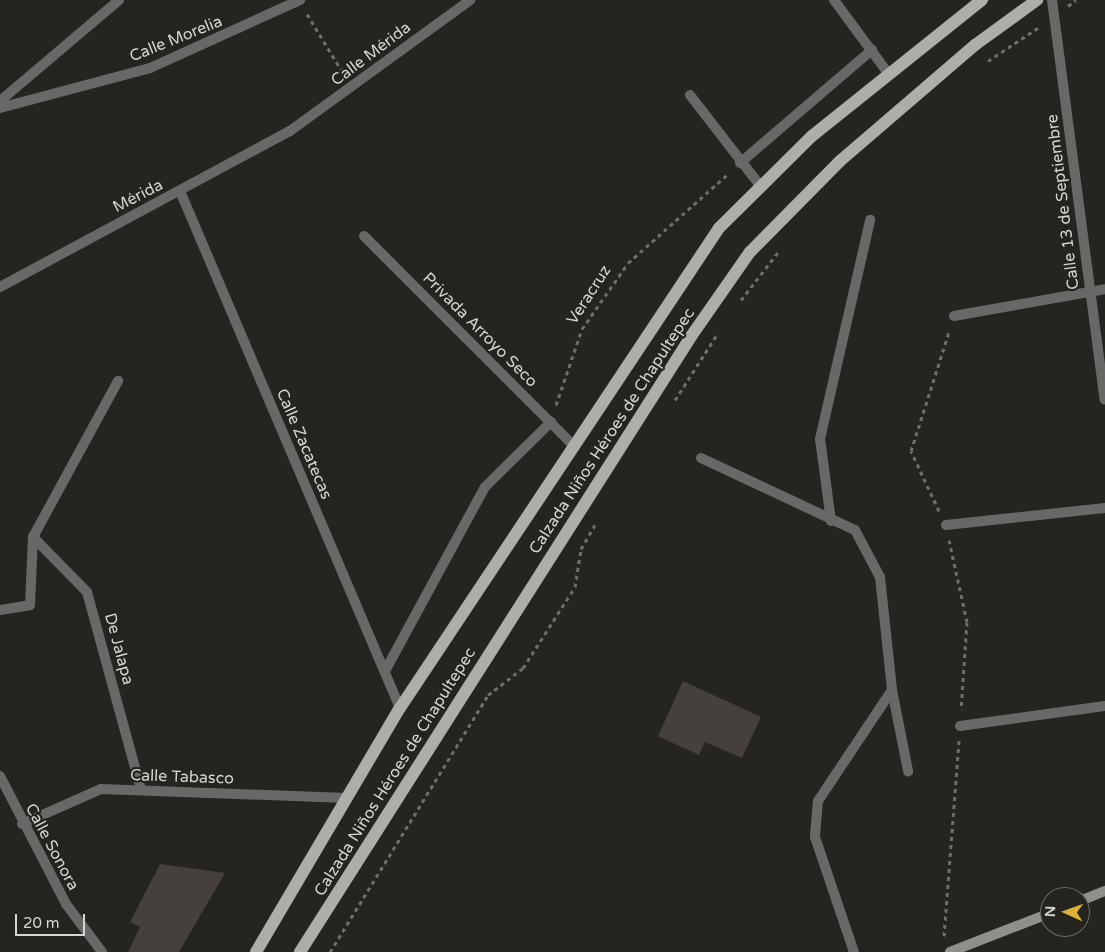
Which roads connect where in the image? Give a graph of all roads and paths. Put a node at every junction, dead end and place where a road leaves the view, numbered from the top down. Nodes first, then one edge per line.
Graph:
1 (119, 0) edge
2 (299, 0) edge
3 (470, 0) edge
4 (834, 0) edge
5 (982, 0) edge
6 (1037, 0) edge
7 (1052, 0) edge
8 (1076, 0) edge
9 (1056, 16) junction
10 (872, 50) junction
11 (985, 62) dead end
12 (888, 73) junction
13 (352, 88) junction
14 (690, 95) dead end
15 (0, 101) edge
16 (0, 108) edge
17 (290, 131) joint
18 (740, 163) junction
19 (761, 187) junction
20 (180, 191) junction
21 (870, 220) dead end
22 (364, 236) dead end
23 (782, 247) dead end
24 (0, 287) edge
25 (1105, 289) edge
26 (1089, 292) junction
27 (735, 307) dead end
28 (954, 316) joint
29 (719, 331) dead end
30 (118, 381) dead end
31 (1105, 400) edge
32 (672, 403) dead end
33 (551, 422) junction
34 (574, 446) junction
35 (701, 458) dead end
36 (1105, 508) edge
37 (600, 517) dead end
38 (832, 522) junction
39 (946, 526) junction
40 (33, 537) junction
41 (0, 610) edge
42 (384, 671) junction
43 (892, 690) junction
44 (1105, 706) edge
45 (400, 708) junction
46 (960, 726) junction
47 (908, 771) dead end
48 (0, 776) edge
49 (141, 790) junction
50 (347, 798) junction
51 (22, 824) junction
52 (1105, 891) edge
53 (1090, 897) edge
54 (1040, 917) edge
55 (944, 942) dead end
56 (102, 952) edge
57 (256, 952) edge
58 (300, 952) edge
59 (330, 952) edge
60 (854, 952) edge
61 (950, 952) edge

1 - 15 street
2 - 13 path
2 - 16 street, Calle Morelia
3 - 13 street, Calle Mérida
4 - 10 street
5 - 12 main road, Calzada Niños Héroes de Chapultepec
6 - 58 main road, Calzada Niños Héroes de Chapultepec
7 - 9 street, Calle 13 de Septiembre
8 - 9 path
9 - 11 path
9 - 26 street, Calle 13 de Septiembre
10 - 12 street
10 - 18 street
12 - 19 main road, Calzada Niños Héroes de Chapultepec
13 - 17 street, Calle Mérida
14 - 18 street
17 - 20 street, Mérida
18 - 19 street
18 - 33 path, Veracruz
19 - 34 main road, Calzada Niños Héroes de Chapultepec
20 - 24 street, Mérida
20 - 42 street, Calle Zacatecas
21 - 38 street
22 - 33 street, Privada Arroyo Seco
23 - 27 path
25 - 26 street
26 - 28 street
26 - 31 street, Calle 13 de Septiembre
28 - 39 path
29 - 32 path
30 - 40 street
33 - 34 street, Privada Arroyo Seco
33 - 42 street
34 - 45 main road, Calzada Niños Héroes de Chapultepec
35 - 38 street
36 - 39 street
37 - 59 path
38 - 43 street
39 - 46 path
40 - 41 street
40 - 49 street, De Jalapa
42 - 45 street, Calle Zacatecas
43 - 47 street
43 - 60 street
44 - 46 street
45 - 50 main road, Calzada Niños Héroes de Chapultepec
46 - 55 path
48 - 51 street, Calle Sonora
49 - 50 street, Calle Tabasco
49 - 51 street, Calle Tabasco
50 - 57 main road, Calzada Niños Héroes de Chapultepec
51 - 56 street, Calle Sonora
52 - 53 main road
54 - 61 main road

